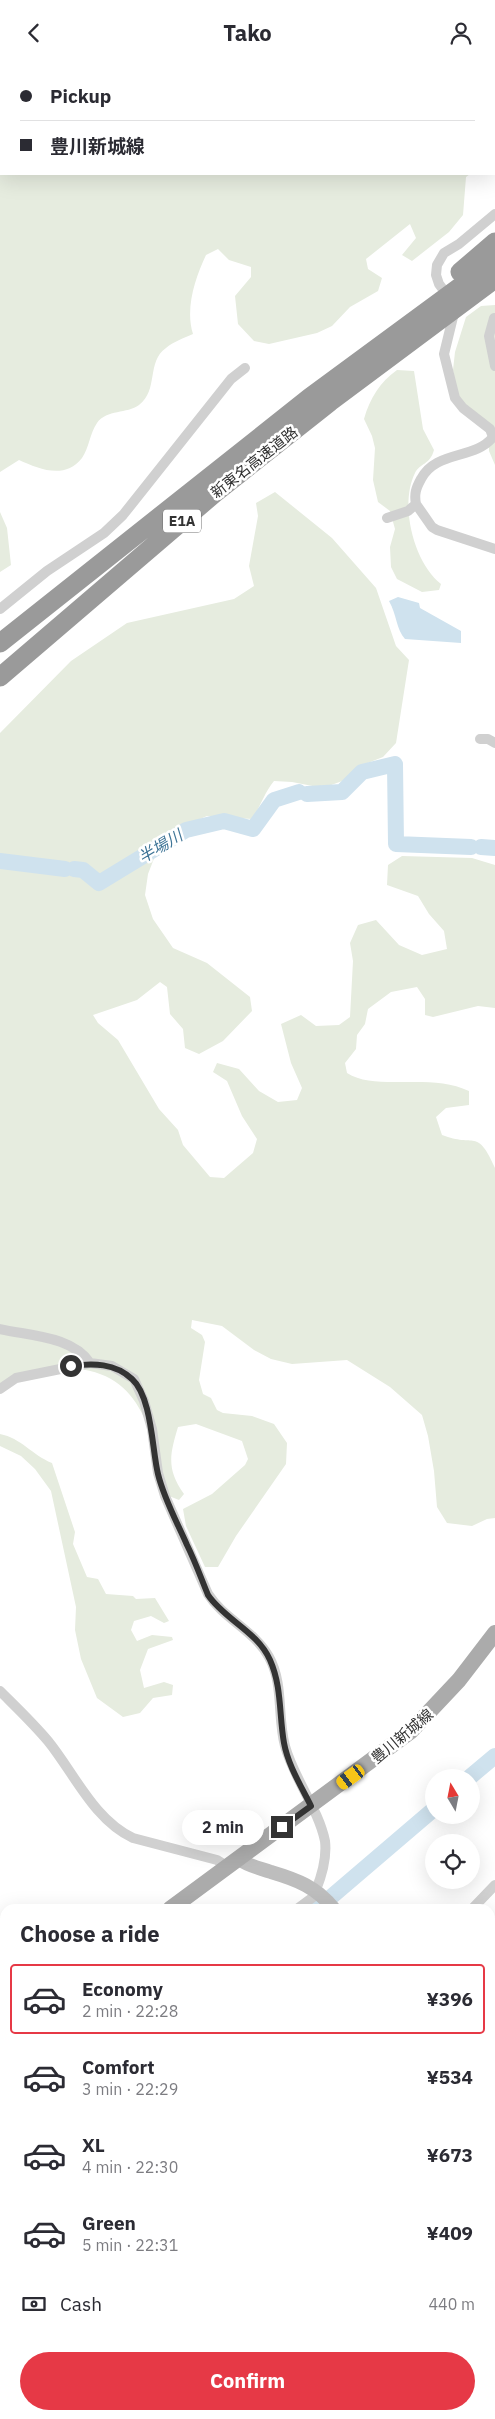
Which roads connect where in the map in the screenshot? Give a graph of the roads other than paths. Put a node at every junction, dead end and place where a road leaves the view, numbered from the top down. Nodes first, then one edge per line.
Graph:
1 (495, 214) edge
2 (495, 242) edge
3 (495, 261) edge
4 (481, 272) edge
5 (494, 318) dead end
6 (495, 366) edge
7 (245, 368) dead end
8 (416, 504) junction
9 (386, 518) dead end
10 (495, 549) edge
11 (0, 609) edge
12 (0, 643) edge
13 (0, 677) edge
14 (480, 739) dead end
15 (495, 743) edge
16 (0, 1329) edge
17 (90, 1363) junction
18 (0, 1389) edge
19 (495, 1635) edge
20 (0, 1691) edge
21 (311, 1806) junction
22 (233, 1863) junction
23 (495, 1885) edge
24 (325, 1898) edge
25 (177, 1904) edge
26 (310, 1904) edge
27 (477, 1904) edge

1 - 8 street
2 - 4 highway
3 - 4 highway, 新東名高速道路 / E1A
4 - 12 highway, 新東名高速道路 / E1A
4 - 13 highway, 新東名高速道路 / E1A
5 - 6 street
7 - 11 street
8 - 9 street
8 - 10 street
14 - 15 street
16 - 17 street
17 - 18 street
17 - 21 street
19 - 21 main road, 豊川新城線
20 - 22 street
21 - 22 main road, 豊川新城線
21 - 24 street
22 - 24 street
22 - 25 main road, 豊川新城線
23 - 27 street
24 - 26 street

